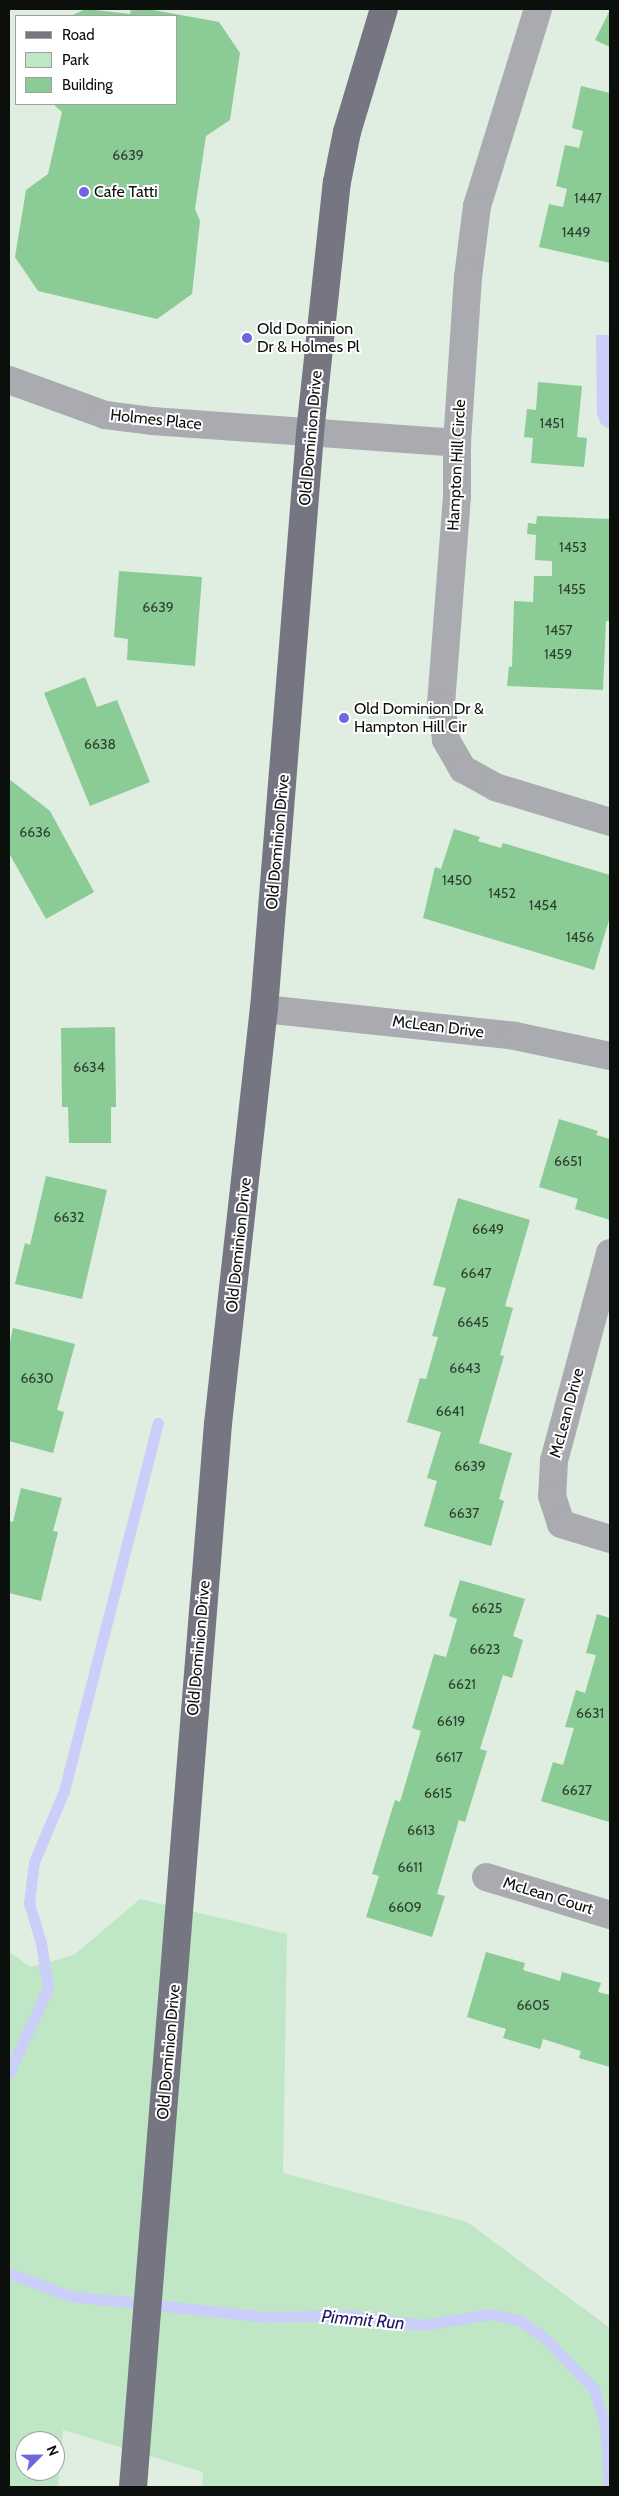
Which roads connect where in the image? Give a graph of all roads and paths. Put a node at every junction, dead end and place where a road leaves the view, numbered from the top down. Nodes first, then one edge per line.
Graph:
1 (384, 9) edge
2 (538, 9) edge
3 (9, 380) edge
4 (310, 433) junction
5 (457, 444) junction
6 (610, 822) edge
7 (264, 1009) junction
8 (610, 1056) edge
9 (610, 1253) edge
10 (610, 1539) edge
11 (486, 1877) dead end
12 (610, 1914) edge
13 (133, 2487) edge

1 - 4 main road, Old Dominion Drive
2 - 5 street, Hampton Hill Circle
3 - 4 street, Holmes Place
4 - 5 street, Holmes Place
4 - 7 main road, Old Dominion Drive
5 - 6 street, Hampton Hill Circle
7 - 8 street, McLean Drive
7 - 13 main road, Old Dominion Drive
9 - 10 street, McLean Drive
11 - 12 street, McLean Court

